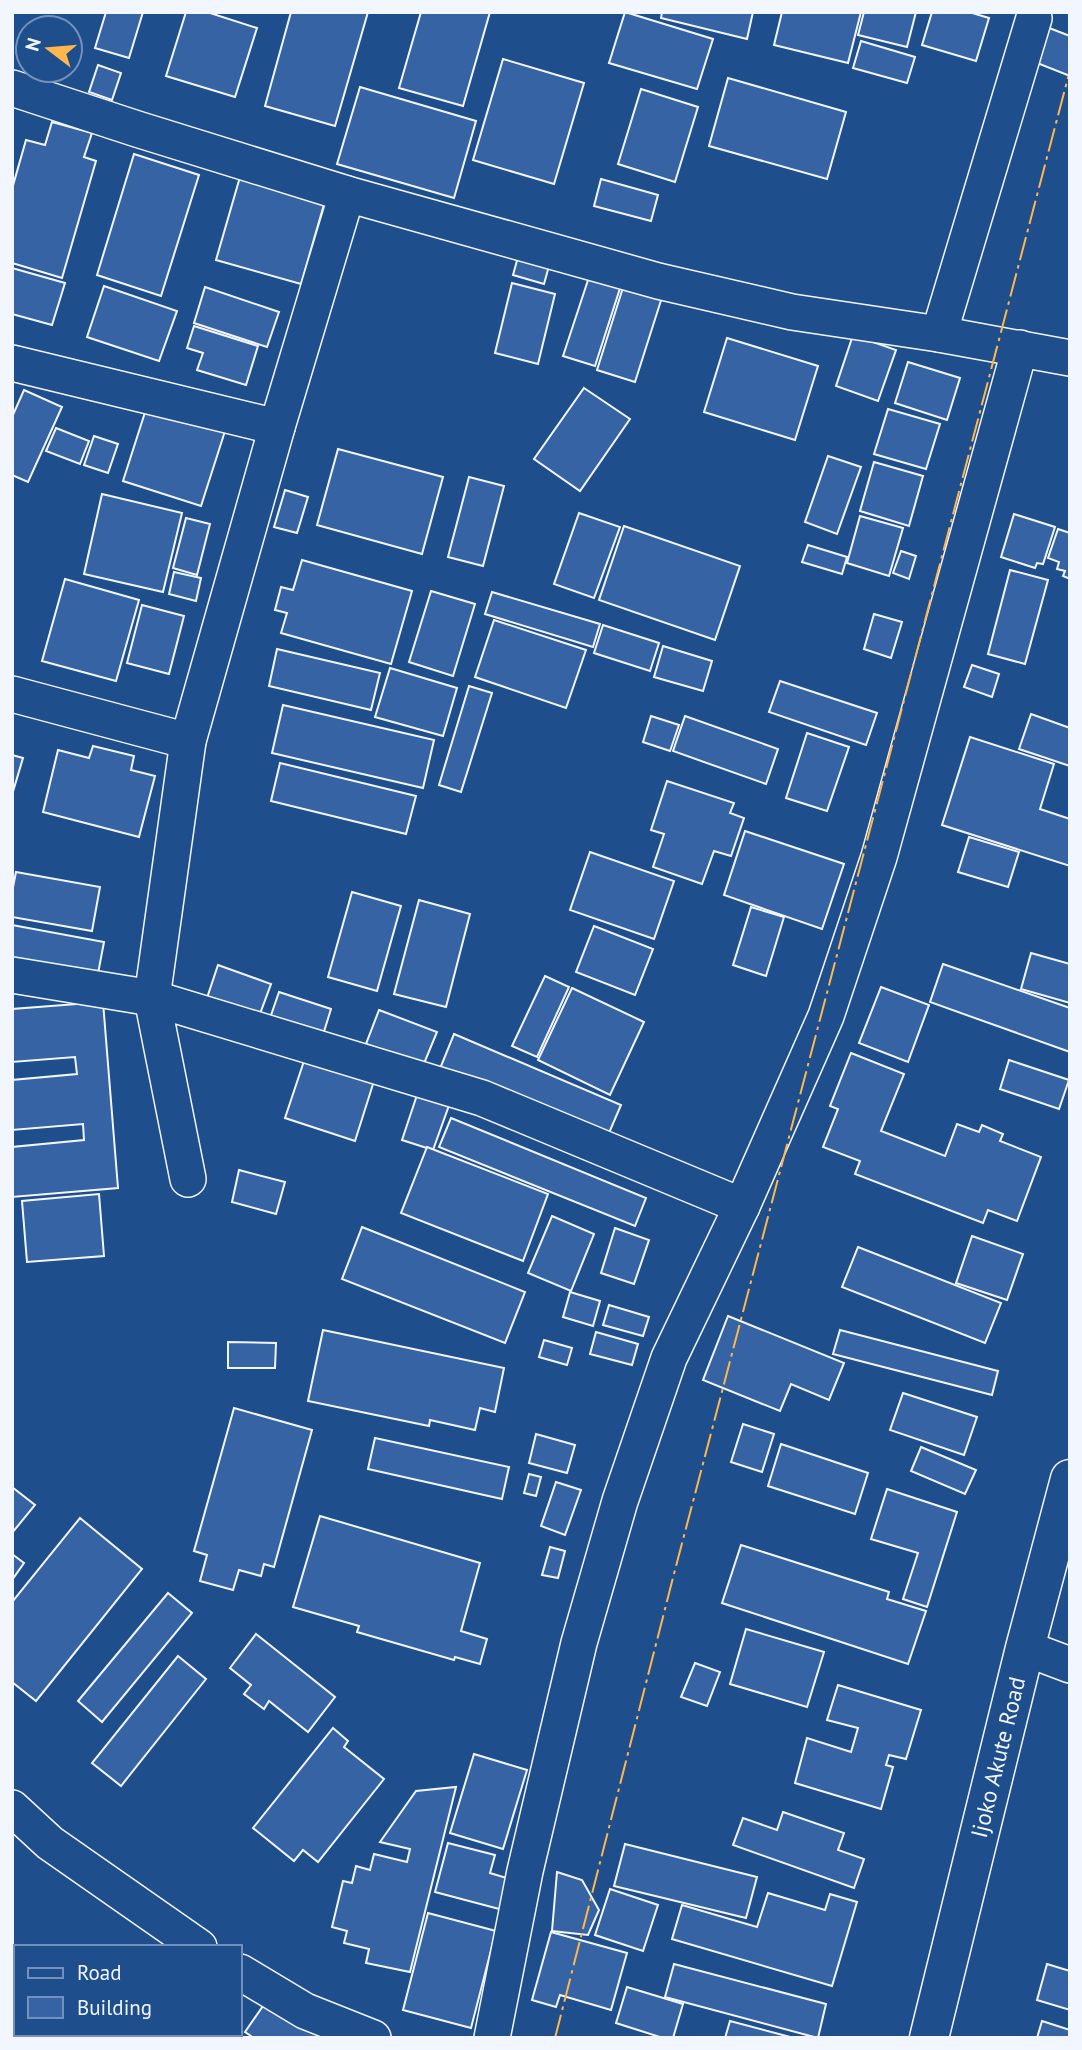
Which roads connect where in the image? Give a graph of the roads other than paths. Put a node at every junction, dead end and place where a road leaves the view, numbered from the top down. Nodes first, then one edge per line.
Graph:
1 (1034, 18) dead end
2 (12, 88) edge
3 (347, 194) junction
4 (939, 334) junction
5 (1020, 348) junction
6 (1070, 358) edge
7 (12, 363) edge
8 (277, 427) junction
9 (12, 694) edge
10 (188, 741) junction
11 (12, 975) edge
12 (152, 998) junction
13 (188, 1179) dead end
14 (742, 1206) junction
15 (1070, 1479) edge
16 (1025, 1648) junction
17 (1070, 1665) edge
18 (12, 1808) edge
19 (196, 1945) edge
20 (242, 1973) edge
21 (373, 2038) edge
22 (492, 2038) edge
23 (929, 2038) edge

1 - 4 street
2 - 3 street
3 - 4 street
3 - 8 street
4 - 5 street
5 - 6 street
5 - 14 street
7 - 8 street
8 - 10 street
9 - 10 street
10 - 12 street
11 - 12 street
12 - 13 street
12 - 14 street
14 - 22 street
15 - 16 main road, Ijoko Akute Road
16 - 17 street
16 - 23 main road, Ijoko Akute Road
18 - 19 street
20 - 21 street

